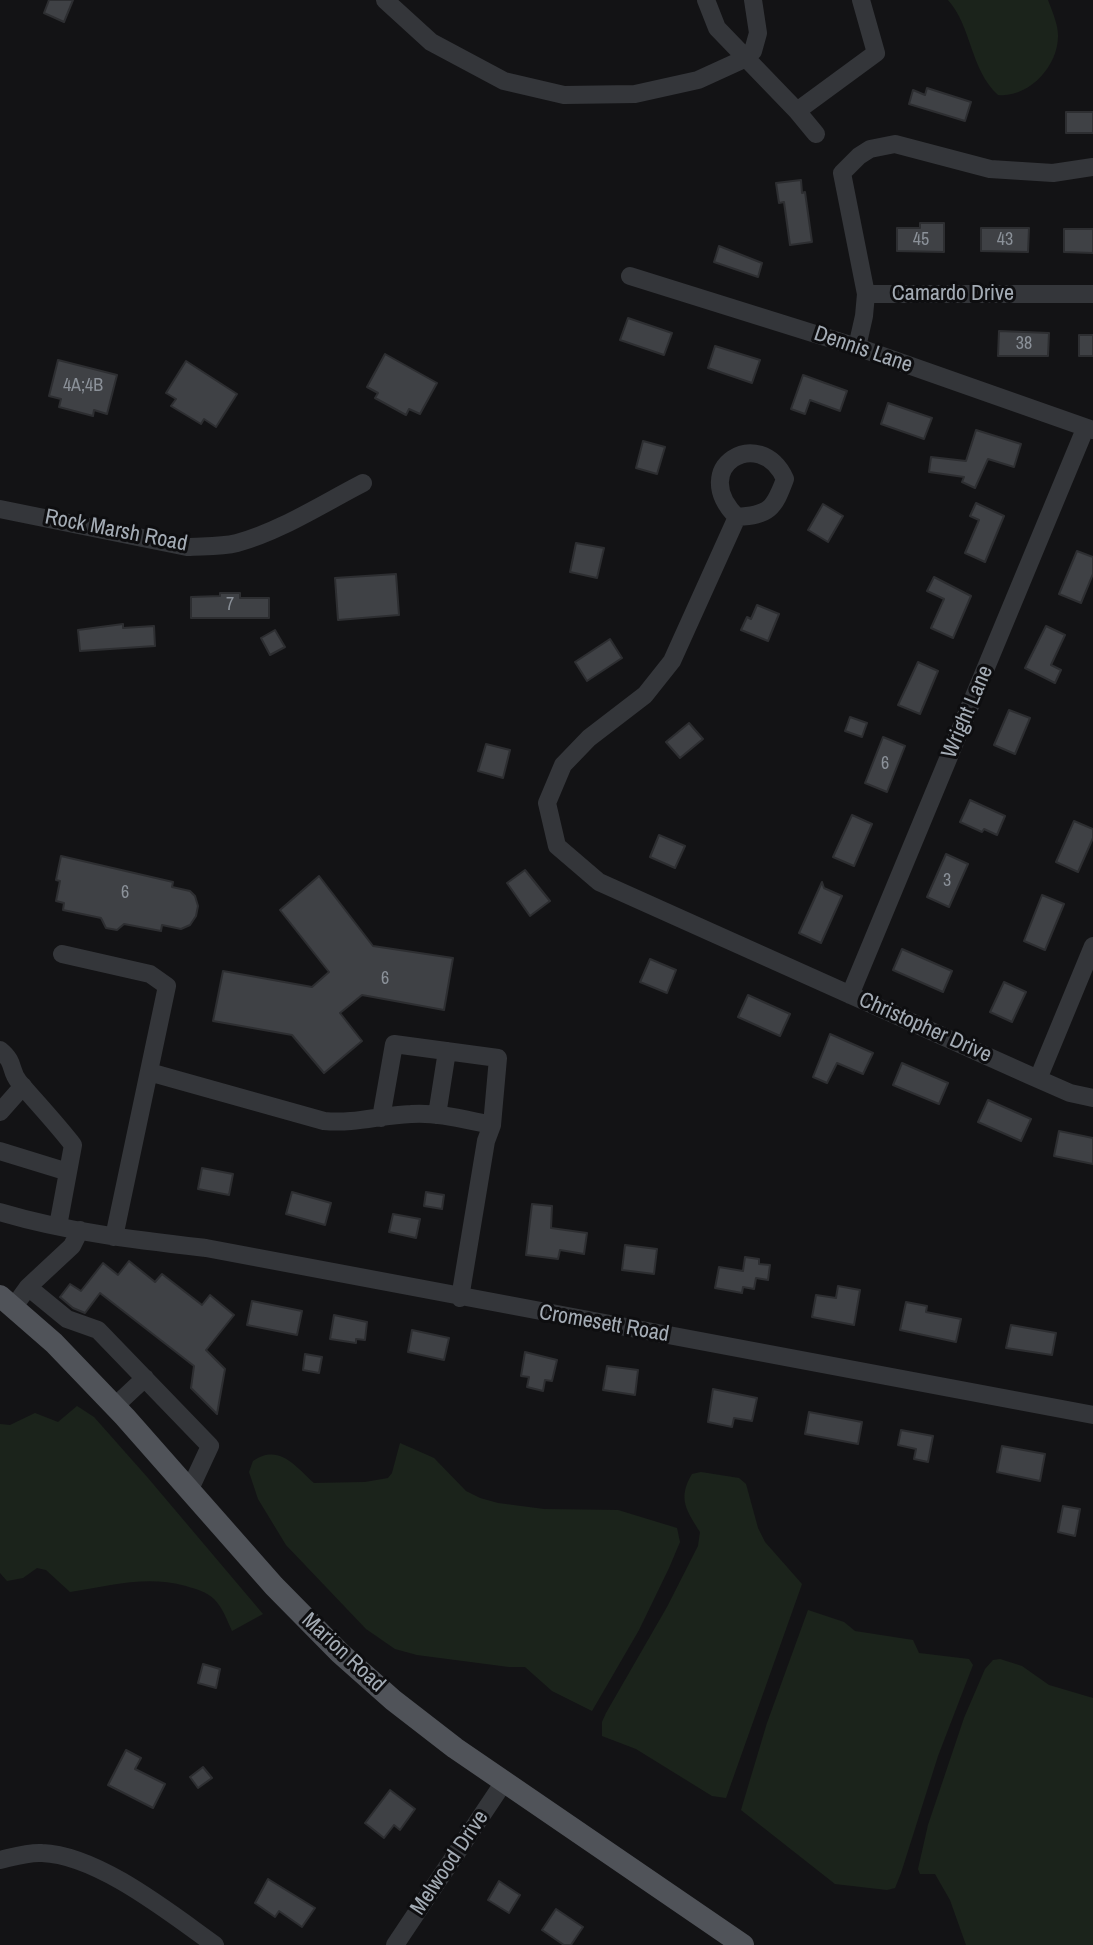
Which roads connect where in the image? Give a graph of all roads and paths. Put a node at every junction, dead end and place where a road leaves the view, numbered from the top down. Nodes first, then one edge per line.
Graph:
1 (385, 0) edge
2 (706, 0) edge
3 (753, 0) edge
4 (861, 0) edge
5 (744, 59) junction
6 (797, 111) junction
7 (816, 134) dead end
8 (1093, 167) edge
9 (630, 276) dead end
10 (866, 294) junction
11 (1093, 294) edge
12 (857, 347) junction
13 (1089, 430) edge
14 (363, 483) dead end
15 (0, 509) edge
16 (737, 517) dead end
17 (1093, 946) edge
18 (62, 954) dead end
19 (850, 995) junction
20 (0, 1050) edge
21 (447, 1051) junction
22 (149, 1072) junction
23 (1038, 1079) junction
24 (23, 1086) junction
25 (1093, 1098) edge
26 (0, 1112) edge
27 (437, 1115) junction
28 (381, 1118) junction
29 (492, 1125) junction
30 (0, 1151) edge
31 (68, 1172) junction
32 (0, 1212) edge
33 (27, 1220) junction
34 (0, 1222) edge
35 (58, 1226) junction
36 (80, 1230) junction
37 (114, 1237) junction
38 (28, 1287) junction
39 (460, 1298) junction
40 (7, 1302) edge
41 (145, 1378) junction
42 (115, 1406) junction
43 (1093, 1415) edge
44 (190, 1489) junction
45 (504, 1782) junction
46 (0, 1860) edge
47 (215, 1945) edge
48 (395, 1945) edge
49 (743, 1945) edge

1 - 5 street
2 - 5 street
3 - 5 street
4 - 6 street
5 - 6 street
6 - 7 street
8 - 10 street
9 - 12 street, Dennis Lane
10 - 11 street, Camardo Drive
10 - 12 street, Camardo Drive
12 - 13 street, Dennis Lane
13 - 19 street, Wright Lane
14 - 15 street, Rock Marsh Road
16 - 19 street, Christopher Drive
17 - 23 street
18 - 22 street
19 - 23 street, Christopher Drive
20 - 24 street
21 - 27 street
21 - 28 street
21 - 29 street
22 - 28 street
22 - 37 street
23 - 25 street, Christopher Drive
24 - 26 street
24 - 31 street
27 - 28 street
27 - 29 street
29 - 39 street
30 - 31 street
31 - 35 street
32 - 33 street
33 - 34 street
33 - 35 street, Cromesett Road
35 - 36 street, Cromesett Road
36 - 37 street, Cromesett Road
36 - 38 street
37 - 39 street, Cromesett Road
38 - 40 street
38 - 41 street
39 - 43 street, Cromesett Road
40 - 42 main road, Marion Road
41 - 42 street
41 - 44 street
42 - 44 main road, Marion Road
44 - 45 main road, Marion Road
45 - 48 street, Melwood Drive
45 - 49 main road, Marion Road
46 - 47 street

